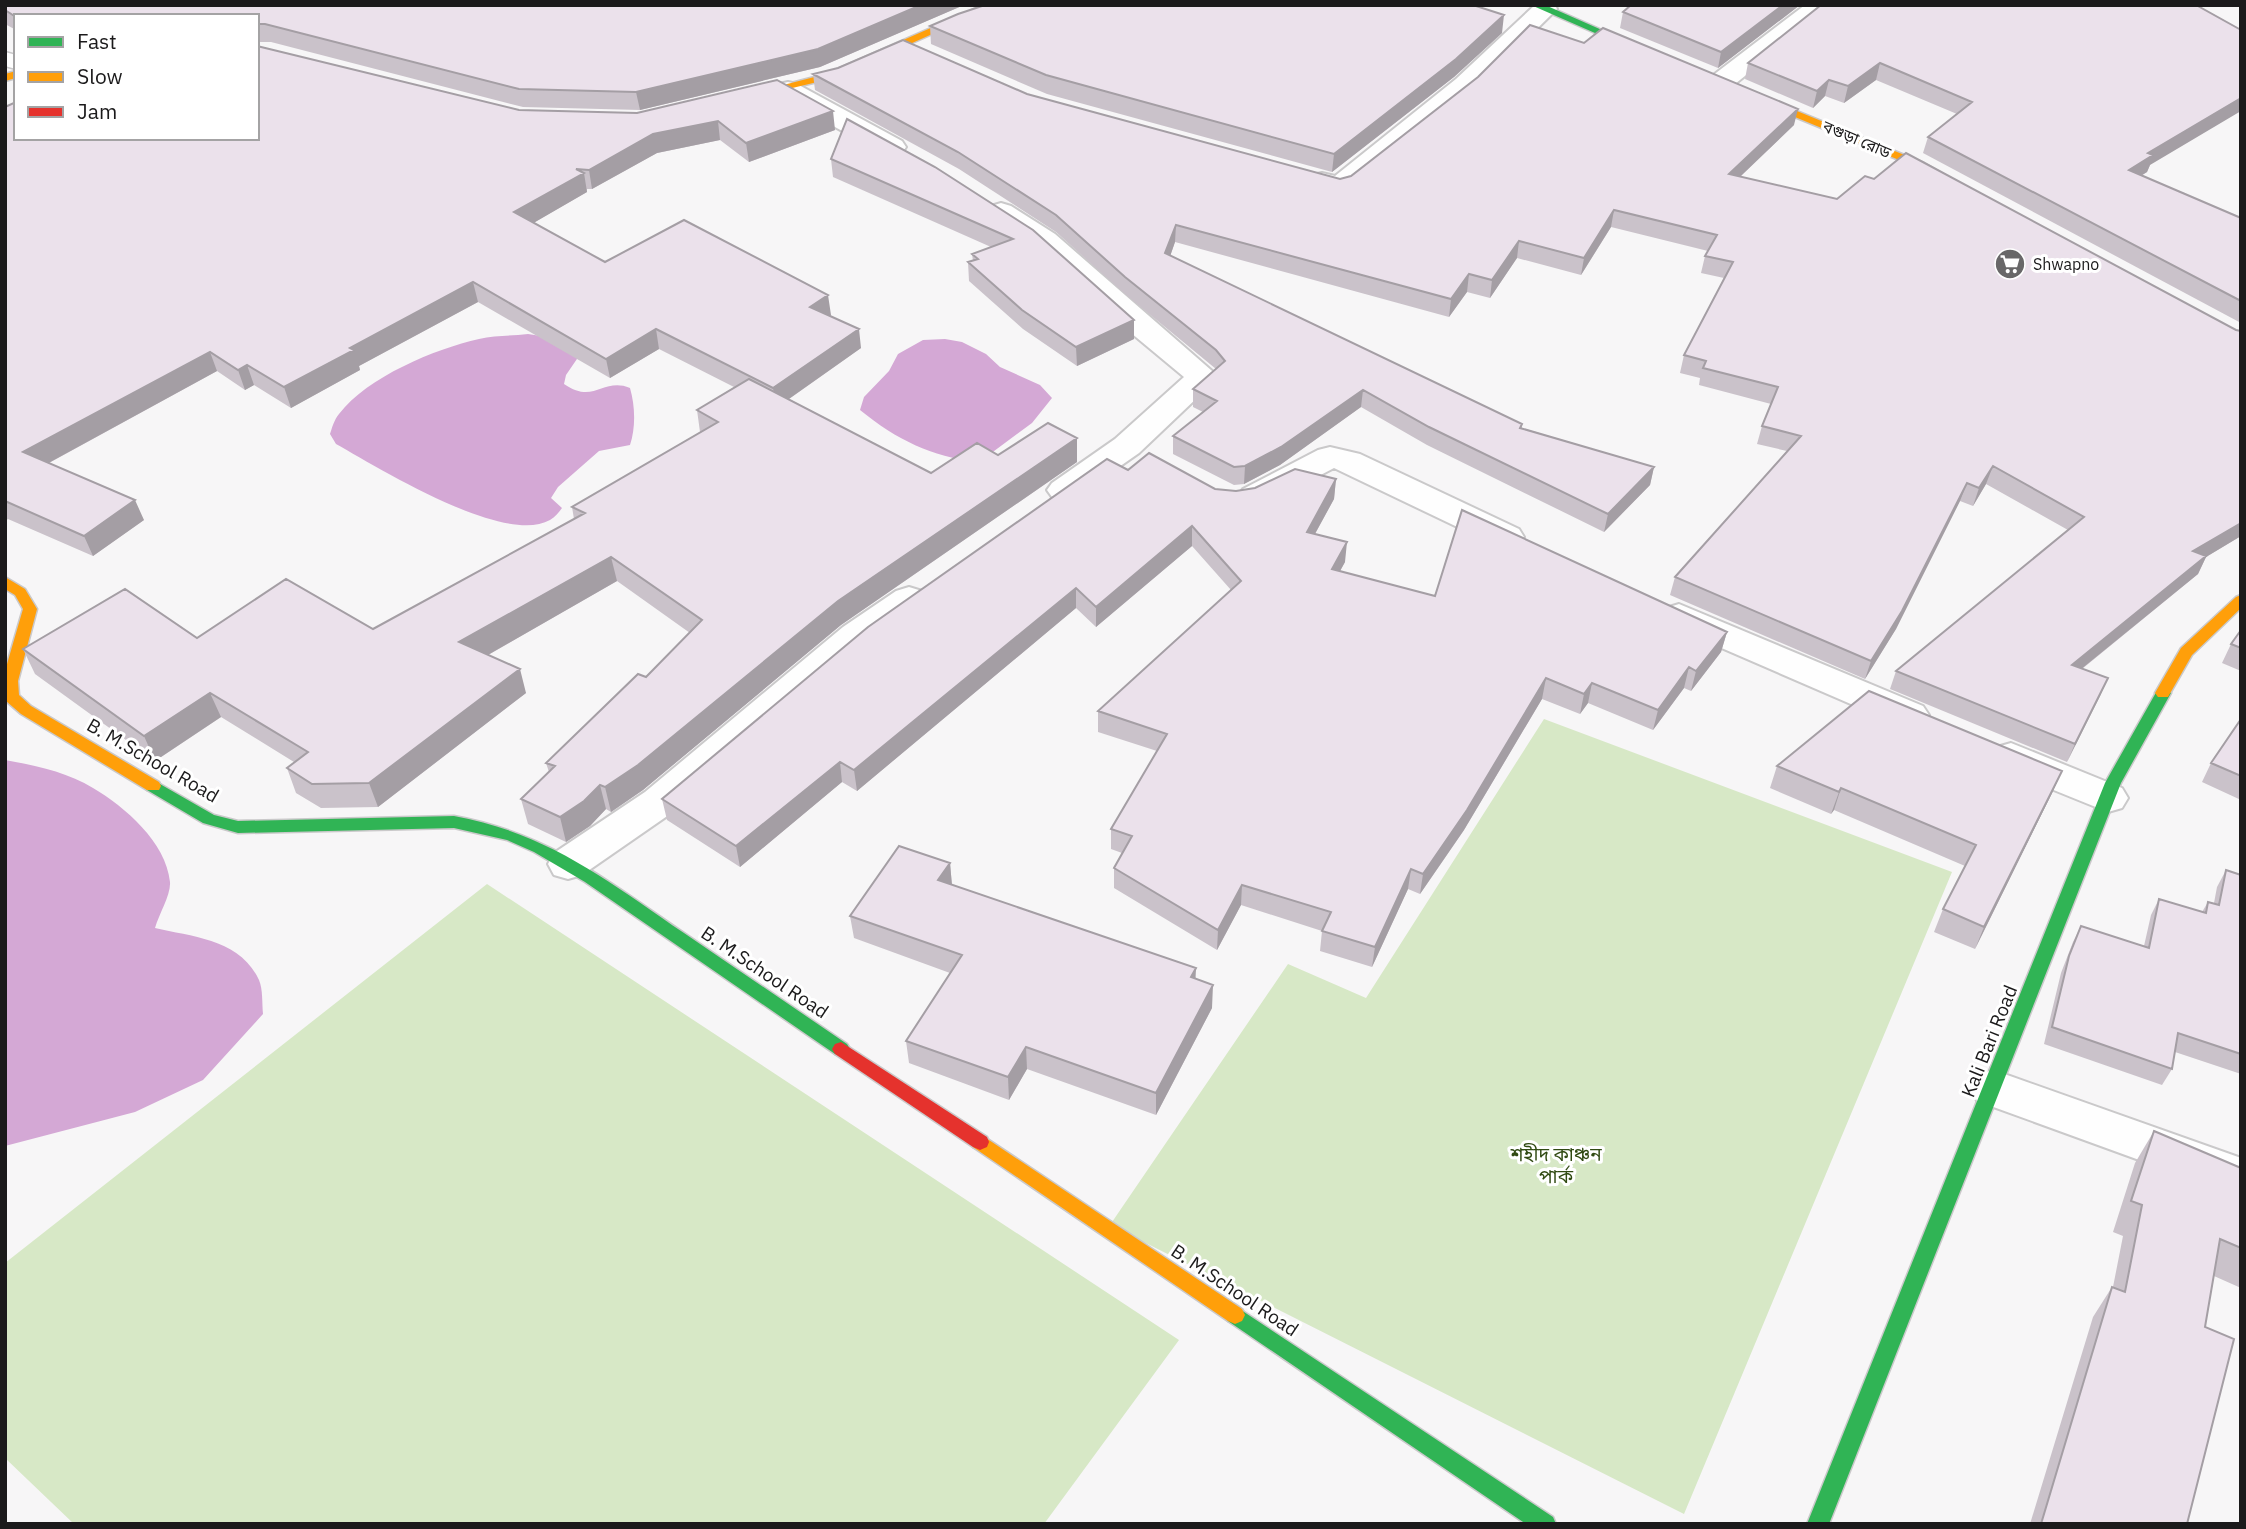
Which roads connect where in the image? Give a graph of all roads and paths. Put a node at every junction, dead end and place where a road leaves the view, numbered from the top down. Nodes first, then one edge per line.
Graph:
1 (992, 5) edge
2 (1821, 5) edge
3 (1540, 7) edge
4 (904, 44) junction
5 (1658, 56) edge
6 (939, 59) edge
7 (1715, 80) joint
8 (783, 87) junction
9 (720, 102) edge
10 (912, 158) edge
11 (1295, 174) edge
12 (1967, 191) edge
13 (980, 198) edge
14 (1127, 446) junction
15 (1160, 464) edge
16 (1227, 499) edge
17 (1036, 509) edge
18 (1537, 551) edge
19 (935, 581) edge
20 (5, 582) edge
21 (2241, 600) edge
22 (1648, 602) edge
23 (1945, 730) edge
24 (1983, 746) edge
25 (2108, 798) junction
26 (568, 864) junction
27 (1993, 1088) junction
28 (2241, 1178) edge
29 (1545, 1524) edge
30 (1818, 1524) edge

1 - 4 street
2 - 7 street
3 - 5 street
3 - 11 street
4 - 6 street
4 - 8 street
7 - 12 street, বগুড়া রোড
8 - 9 street
8 - 10 street
13 - 14 street
14 - 15 street
14 - 17 street
16 - 18 street
19 - 26 street
20 - 26 street, B. M.School Road
21 - 25 street, Kali Bari Road
22 - 23 street
24 - 25 street
25 - 27 street, Kali Bari Road
26 - 29 street, B. M.School Road
27 - 28 street
27 - 30 street, Kali Bari Road

